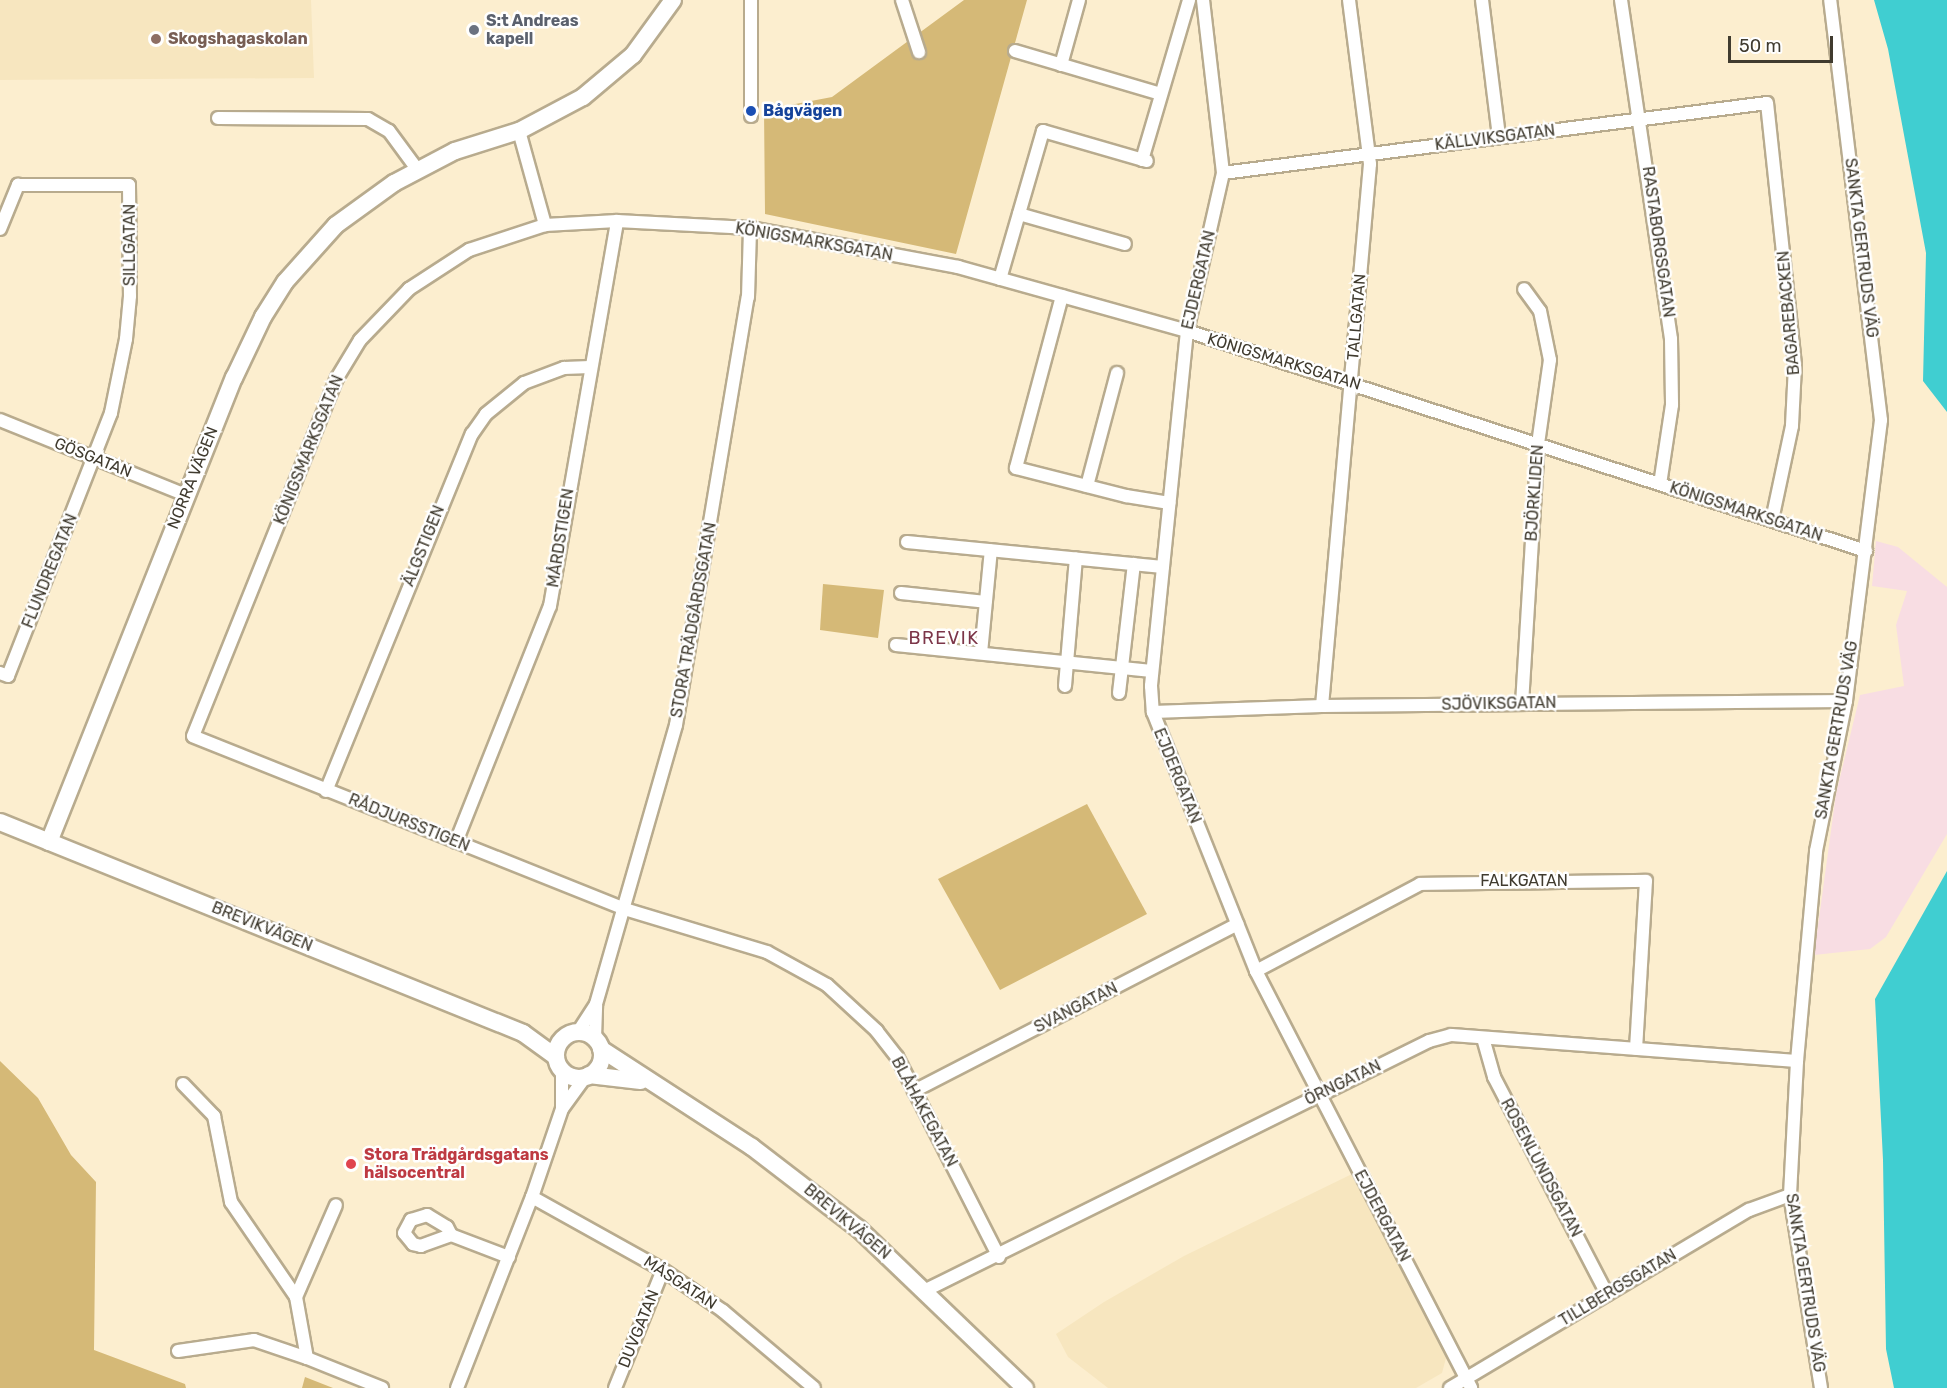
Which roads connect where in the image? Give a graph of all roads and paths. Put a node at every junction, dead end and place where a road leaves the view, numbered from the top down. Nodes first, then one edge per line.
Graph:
1 (673, 0) edge
2 (751, 0) edge
3 (902, 0) edge
4 (1079, 0) edge
5 (1189, 0) edge
6 (1203, 0) edge
7 (1349, 0) edge
8 (1482, 0) edge
9 (1621, 0) edge
10 (1830, 0) edge
11 (1015, 51) dead end
12 (919, 52) dead end
13 (1061, 64) junction
14 (1161, 94) junction
15 (1767, 103) joint
16 (751, 116) dead end
17 (218, 118) dead end
18 (1642, 120) junction
19 (519, 131) junction
20 (1499, 137) junction
21 (1369, 155) junction
22 (417, 169) junction
23 (1223, 173) junction
24 (1019, 214) junction
25 (617, 221) junction
26 (545, 225) junction
27 (750, 228) junction
28 (0, 229) edge
29 (1125, 244) dead end
30 (1000, 279) junction
31 (1524, 289) dead end
32 (1062, 296) junction
33 (1186, 331) junction
34 (590, 367) junction
35 (1117, 373) dead end
36 (1352, 383) junction
37 (0, 420) edge
38 (1538, 444) junction
39 (95, 459) junction
40 (1660, 484) junction
41 (1087, 486) junction
42 (186, 495) junction
43 (1169, 503) junction
44 (1772, 520) junction
45 (907, 542) dead end
46 (991, 550) junction
47 (1866, 551) junction
48 (1076, 558) junction
49 (1134, 564) junction
50 (1162, 567) junction
51 (901, 593) dead end
52 (986, 602) junction
53 (896, 645) dead end
54 (981, 653) junction
55 (1067, 662) junction
56 (1122, 668) junction
57 (1152, 671) junction
58 (0, 673) edge
59 (1065, 686) dead end
60 (1119, 693) dead end
61 (1846, 701) junction
62 (1522, 704) junction
63 (1322, 706) junction
64 (1153, 712) junction
65 (193, 736) joint
66 (326, 790) junction
67 (0, 822) edge
68 (49, 842) junction
69 (456, 842) junction
70 (625, 909) junction
71 (1238, 924) junction
72 (1257, 971) junction
73 (596, 1004) junction
74 (523, 1033) junction
75 (573, 1034) junction
76 (1483, 1038) junction
77 (598, 1044) junction
78 (1636, 1049) junction
79 (1797, 1061) junction
80 (559, 1063) junction
81 (587, 1076) junction
82 (647, 1082) junction
83 (183, 1083) dead end
84 (914, 1091) junction
85 (1319, 1095) junction
86 (562, 1109) junction
87 (1790, 1196) junction
88 (532, 1197) junction
89 (336, 1204) dead end
90 (451, 1235) dead end
91 (509, 1257) junction
92 (999, 1257) junction
93 (663, 1269) junction
94 (926, 1290) junction
95 (1607, 1294) junction
96 (296, 1297) junction
97 (178, 1351) dead end
98 (307, 1358) junction
99 (1469, 1383) edge
100 (382, 1388) edge
101 (457, 1388) edge
102 (615, 1388) edge
103 (814, 1388) edge
104 (1025, 1388) edge
105 (1450, 1388) edge
106 (1821, 1388) edge

1 - 19 street, NORRA VÄGEN
2 - 16 street
3 - 12 street
4 - 13 street
5 - 14 street
6 - 23 street, EJDERGATAN
7 - 21 street, TALLGATAN
8 - 20 street
9 - 18 street, RASTABORGSGATAN
10 - 47 street, SANKTA GERTRUDS VÄG
11 - 13 street
13 - 14 street
14 - 24 street
15 - 18 street, KÄLLVIKSGATAN
15 - 44 street, BAGAREBACKEN
17 - 22 street
18 - 20 street, KÄLLVIKSGATAN
18 - 40 street, RASTABORGSGATAN
19 - 22 street, NORRA VÄGEN
19 - 26 street
20 - 21 street, KÄLLVIKSGATAN
21 - 23 street, KÄLLVIKSGATAN
21 - 36 street, TALLGATAN
22 - 42 street, NORRA VÄGEN
23 - 33 street, EJDERGATAN
24 - 29 street
24 - 30 street
25 - 26 street, KÖNIGSMARKSGATAN
25 - 27 street, KÖNIGSMARKSGATAN
25 - 34 street, MÅRDSTIGEN
26 - 65 street, KÖNIGSMARKSGATAN
27 - 30 street, KÖNIGSMARKSGATAN
27 - 70 street, STORA TRÄDGÅRDSGATAN
28 - 39 street, SILLGATAN
30 - 32 street, KÖNIGSMARKSGATAN
31 - 38 street, BJÖRKLIDEN
32 - 33 street, KÖNIGSMARKSGATAN
32 - 41 street
33 - 36 street, KÖNIGSMARKSGATAN
33 - 43 street, EJDERGATAN
34 - 66 street, ÄLGSTIGEN
34 - 69 street, MÅRDSTIGEN
35 - 41 street
36 - 38 street, KÖNIGSMARKSGATAN
36 - 63 street, TALLGATAN
37 - 39 street, GÖSGATAN
38 - 40 street, KÖNIGSMARKSGATAN
38 - 62 street, BJÖRKLIDEN
39 - 42 street, GÖSGATAN
39 - 58 street, FLUNDREGATAN
40 - 44 street, KÖNIGSMARKSGATAN
41 - 43 street
42 - 68 street, NORRA VÄGEN
43 - 50 street, EJDERGATAN
44 - 47 street, KÖNIGSMARKSGATAN
45 - 46 street
46 - 48 street
46 - 52 street
47 - 61 street, SANKTA GERTRUDS VÄG
48 - 49 street
48 - 55 street
49 - 50 street
49 - 56 street
50 - 57 street, EJDERGATAN
51 - 52 street
52 - 54 street
53 - 54 street
54 - 55 street
55 - 56 street
55 - 59 street
56 - 57 street
56 - 60 street
57 - 64 street, EJDERGATAN
61 - 62 street, SJÖVIKSGATAN
61 - 79 street, SANKTA GERTRUDS VÄG
62 - 63 street, SJÖVIKSGATAN
63 - 64 street, SJÖVIKSGATAN
64 - 71 street, EJDERGATAN
65 - 66 street, RÅDJURSSTIGEN
66 - 69 street, RÅDJURSSTIGEN
67 - 68 street, BREVIKVÄGEN
68 - 74 street, BREVIKVÄGEN
69 - 70 street, RÅDJURSSTIGEN
70 - 73 street, STORA TRÄDGÅRDSGATAN
70 - 84 street, BLÅHAKEGATAN
71 - 72 street, EJDERGATAN
71 - 84 street, SVANGATAN
72 - 78 street, FALKGATAN
72 - 85 street, EJDERGATAN
73 - 75 street, STORA TRÄDGÅRDSGATAN
73 - 77 street, STORA TRÄDGÅRDSGATAN
74 - 75 street, BREVIKVÄGEN
74 - 80 street, BREVIKVÄGEN
75 - 77 street
75 - 80 street
76 - 78 street, ÖRNGATAN
76 - 85 street, ÖRNGATAN
76 - 95 street, ROSENLUNDSGATAN
77 - 81 street
77 - 82 street, BREVIKVÄGEN
78 - 79 street, ÖRNGATAN
79 - 87 street, SANKTA GERTRUDS VÄG
80 - 81 street
80 - 86 street
81 - 82 street, BREVIKVÄGEN
81 - 86 street
82 - 94 street, BREVIKVÄGEN
83 - 96 street
84 - 92 street, BLÅHAKEGATAN
85 - 92 street, ÖRNGATAN
85 - 99 street, EJDERGATAN
86 - 88 street
87 - 95 street, TILLBERGSGATAN
87 - 106 street, SANKTA GERTRUDS VÄG
88 - 91 street
88 - 93 street, MÅSGATAN
89 - 96 street
90 - 91 street
91 - 101 street
92 - 94 street, ÖRNGATAN
93 - 102 street, DUVGATAN
93 - 103 street, MÅSGATAN
94 - 104 street, BREVIKVÄGEN
95 - 99 street, TILLBERGSGATAN
96 - 98 street
97 - 98 street
98 - 100 street
99 - 105 street, TILLBERGSGATAN

